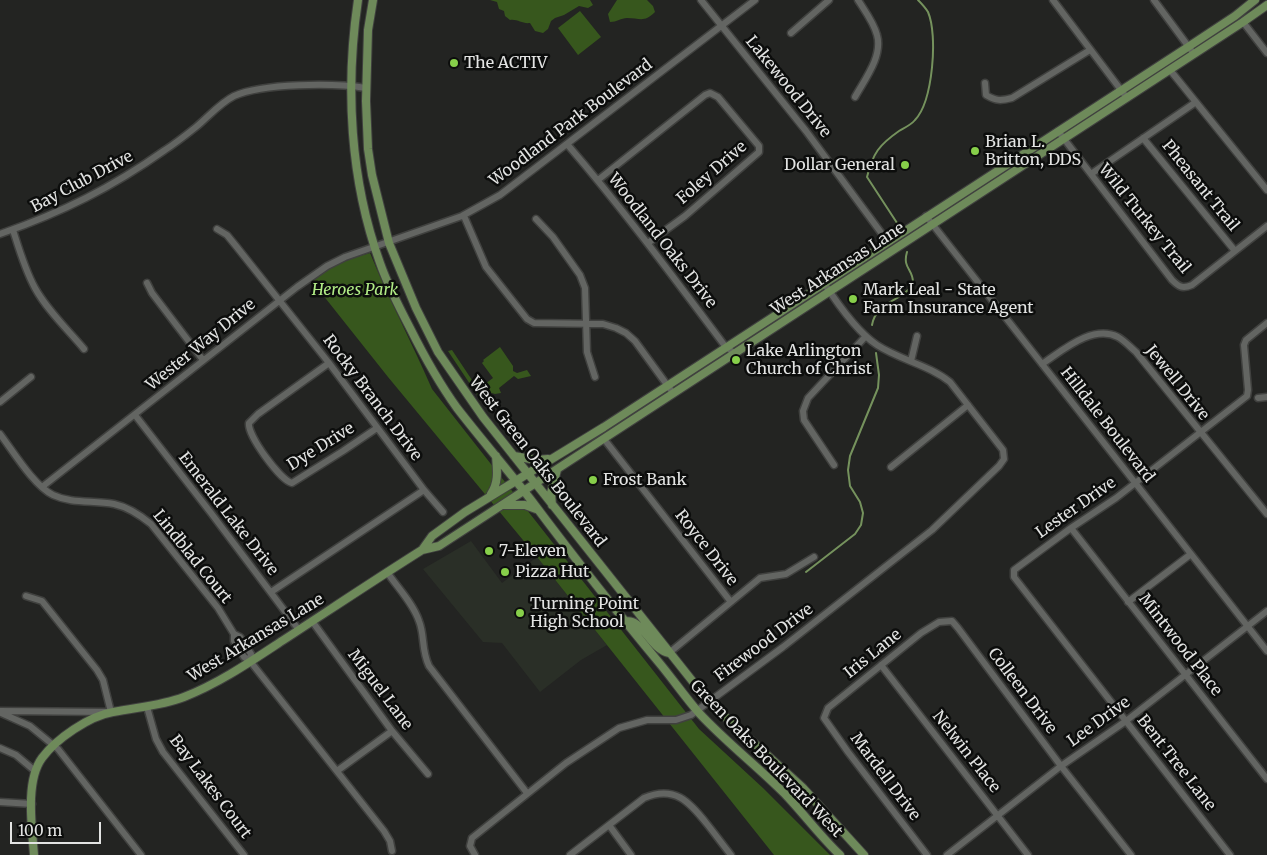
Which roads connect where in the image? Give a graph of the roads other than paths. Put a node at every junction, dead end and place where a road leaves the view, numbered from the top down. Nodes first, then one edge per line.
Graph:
1 (358, 0) edge
2 (372, 0) edge
3 (701, 0) edge
4 (755, 0) edge
5 (829, 0) edge
6 (858, 0) edge
7 (1053, 0) edge
8 (1154, 0) edge
9 (1255, 0) edge
10 (1267, 5) edge
11 (1243, 22) junction
12 (722, 26) junction
13 (791, 33) dead end
14 (1188, 47) junction
15 (1090, 50) junction
16 (1267, 53) edge
17 (1194, 54) junction
18 (1170, 70) junction
19 (985, 83) dead end
20 (351, 86) junction
21 (366, 88) junction
22 (1121, 90) junction
23 (855, 97) dead end
24 (1127, 98) junction
25 (1196, 102) junction
26 (1058, 131) junction
27 (1143, 138) junction
28 (1064, 139) junction
29 (567, 144) junction
30 (1091, 174) junction
31 (598, 180) junction
32 (1267, 190) edge
33 (464, 216) junction
34 (926, 216) junction
35 (536, 219) dead end
36 (933, 224) junction
37 (1267, 226) edge
38 (217, 229) dead end
39 (13, 230) junction
40 (0, 234) edge
41 (888, 242) junction
42 (389, 243) junction
43 (648, 244) junction
44 (374, 247) junction
45 (1235, 251) junction
46 (148, 282) dead end
47 (824, 283) junction
48 (830, 291) junction
49 (279, 300) junction
50 (1267, 323) edge
51 (586, 324) junction
52 (866, 336) junction
53 (917, 336) dead end
54 (725, 346) junction
55 (84, 349) dead end
56 (438, 352) junction
57 (734, 353) junction
58 (425, 357) junction
59 (202, 360) junction
60 (911, 361) junction
61 (329, 363) junction
62 (1042, 364) junction
63 (31, 377) dead end
64 (595, 377) dead end
65 (667, 384) junction
66 (674, 393) junction
67 (1267, 397) edge
68 (1258, 398) dead end
69 (0, 402) edge
70 (968, 405) junction
71 (632, 407) junction
72 (135, 415) junction
73 (638, 416) junction
74 (377, 428) junction
75 (1199, 432) junction
76 (0, 434) edge
77 (604, 439) junction
78 (496, 456) junction
79 (514, 456) junction
80 (550, 459) junction
81 (834, 465) dead end
82 (891, 467) dead end
83 (557, 470) junction
84 (528, 474) junction
85 (516, 481) junction
86 (535, 483) junction
87 (1135, 483) junction
88 (42, 487) junction
89 (424, 490) junction
90 (523, 490) junction
91 (489, 497) junction
92 (552, 505) junction
93 (497, 507) junction
94 (539, 510) junction
95 (444, 512) dead end
96 (1267, 514) edge
97 (1071, 528) junction
98 (422, 550) junction
99 (1191, 554) junction
100 (814, 557) dead end
101 (1015, 569) joint
102 (387, 572) junction
103 (271, 592) junction
104 (26, 596) dead end
105 (731, 602) junction
106 (1128, 602) junction
107 (1267, 610) edge
108 (312, 621) junction
109 (943, 621) joint
110 (624, 622) junction
111 (1247, 626) junction
112 (299, 630) junction
113 (1267, 651) edge
114 (669, 653) junction
115 (250, 662) junction
116 (882, 665) junction
117 (1185, 674) junction
118 (709, 702) junction
119 (147, 707) junction
120 (697, 711) junction
121 (0, 712) edge
122 (112, 712) junction
123 (824, 714) joint
124 (1126, 721) junction
125 (392, 731) junction
126 (54, 745) junction
127 (0, 748) edge
128 (1061, 766) junction
129 (35, 771) junction
130 (337, 771) junction
131 (428, 774) dead end
132 (1267, 779) edge
133 (527, 793) junction
134 (0, 802) edge
135 (32, 804) junction
136 (998, 816) junction
137 (609, 825) junction
138 (392, 851) dead end
139 (34, 855) edge
140 (140, 855) edge
141 (244, 855) edge
142 (475, 855) edge
143 (570, 855) edge
144 (631, 855) edge
145 (731, 855) edge
146 (840, 855) edge
147 (864, 855) edge
148 (927, 855) edge
149 (947, 855) edge
150 (1028, 855) edge
151 (1131, 855) edge
152 (1230, 855) edge

1 - 20 main road, Green Oaks Boulevard West
2 - 21 main road, West Green Oaks Boulevard
3 - 12 street, Lakewood Drive
4 - 12 street, Woodland Park Boulevard
5 - 13 street
6 - 23 street
7 - 15 street
8 - 14 street
9 - 14 main road, West Arkansas Lane
10 - 11 main road, West Arkansas Lane
11 - 16 street
11 - 17 main road, West Arkansas Lane
12 - 29 street, Woodland Park Boulevard
12 - 41 street, Lakewood Drive
14 - 17 street
14 - 22 main road, West Arkansas Lane
15 - 19 street
15 - 22 street
17 - 18 main road, West Arkansas Lane
18 - 24 main road, West Arkansas Lane
18 - 25 street
20 - 21 street, Bay Club Drive
20 - 39 street, Bay Club Drive
20 - 44 main road, Green Oaks Boulevard West
21 - 42 main road, West Green Oaks Boulevard
22 - 24 street
22 - 26 main road, West Arkansas Lane
24 - 28 main road, West Arkansas Lane
25 - 27 street
25 - 32 street
26 - 28 street, Wild Turkey Trail
26 - 34 main road, West Arkansas Lane
27 - 30 street
27 - 45 street, Pheasant Trail
28 - 30 street, Wild Turkey Trail
28 - 36 main road, West Arkansas Lane
29 - 31 street, Woodland Oaks Drive
29 - 33 street, Woodland Park Boulevard
30 - 45 street, Wild Turkey Trail
31 - 43 street, Woodland Oaks Drive
31 - 43 street, Foley Drive
33 - 42 street, Woodland Park Boulevard
33 - 51 street
34 - 36 street, Hilldale Boulevard
34 - 41 main road, West Arkansas Lane
35 - 51 street
36 - 48 main road, West Arkansas Lane
36 - 62 street, Hilldale Boulevard
37 - 45 street, Wild Turkey Trail
38 - 49 street, Rocky Branch Drive
39 - 40 street, Bay Club Drive
39 - 55 street
41 - 47 main road, West Arkansas Lane
42 - 44 street, Wester Way Drive
42 - 56 main road, West Green Oaks Boulevard
43 - 54 street, Woodland Oaks Drive
44 - 49 street, Wester Way Drive
44 - 58 main road, Green Oaks Boulevard West
46 - 59 street
47 - 48 street
47 - 54 main road, West Arkansas Lane
48 - 52 street
48 - 57 main road, West Arkansas Lane
49 - 59 street, Wester Way Drive
49 - 61 street, Rocky Branch Drive
50 - 75 street, Lester Drive
51 - 64 street
51 - 65 street
52 - 60 street
52 - 81 street
53 - 60 street
54 - 57 street, Woodland Oaks Drive
54 - 65 main road, West Arkansas Lane
56 - 58 main road
56 - 79 main road, West Green Oaks Boulevard
57 - 66 main road, West Arkansas Lane
58 - 78 main road, Green Oaks Boulevard West
59 - 72 street, Wester Way Drive
60 - 70 street
61 - 74 street, Rocky Branch Drive
61 - 74 street, Dye Drive
62 - 75 street, Jewell Drive
62 - 87 street, Hilldale Boulevard
63 - 69 street
65 - 66 street
65 - 71 main road, West Arkansas Lane
66 - 73 main road, West Arkansas Lane
67 - 68 street
70 - 82 street
70 - 118 street, Firewood Drive
71 - 73 main road
71 - 80 main road, West Arkansas Lane
72 - 88 street, Wester Way Drive
72 - 103 street, Emerald Lake Drive
73 - 77 main road, West Arkansas Lane
74 - 89 street, Rocky Branch Drive
75 - 87 street, Lester Drive
75 - 96 street, Jewell Drive
76 - 88 street, Lindblad Court
77 - 83 main road, West Arkansas Lane
77 - 105 street, Royce Drive
78 - 85 main road, Green Oaks Boulevard West
78 - 91 main road
79 - 80 main road
79 - 84 main road, West Green Oaks Boulevard
80 - 84 main road, West Arkansas Lane
83 - 86 main road, West Arkansas Lane
83 - 92 main road
84 - 85 main road, West Arkansas Lane
84 - 86 main road, West Green Oaks Boulevard
85 - 90 main road, Green Oaks Boulevard West
85 - 91 main road, West Arkansas Lane
86 - 90 main road, West Arkansas Lane
86 - 92 main road, West Green Oaks Boulevard
87 - 97 street, Lester Drive
87 - 99 street, Hilldale Boulevard
88 - 115 street, Lindblad Court
89 - 95 street, Rocky Branch Drive
89 - 103 street
90 - 93 main road, West Arkansas Lane
90 - 94 main road, Green Oaks Boulevard West
91 - 98 main road, West Arkansas Lane
92 - 114 main road, West Green Oaks Boulevard
93 - 94 main road
93 - 98 main road, West Arkansas Lane
94 - 110 main road, Green Oaks Boulevard West
97 - 101 street, Lester Drive
97 - 106 street, Mintwood Place
98 - 102 main road, West Arkansas Lane
99 - 106 street
99 - 111 street, Hilldale Boulevard
100 - 105 street
101 - 124 street, Bent Tree Lane
102 - 108 main road, West Arkansas Lane
102 - 133 street
103 - 112 street, Emerald Lake Drive
104 - 122 street
105 - 114 street
106 - 117 street, Mintwood Place
107 - 111 street, Lee Drive
108 - 112 main road, West Arkansas Lane
108 - 125 street, Miguel Lane
109 - 116 street, Iris Lane
109 - 128 street, Colleen Drive
110 - 114 main road
110 - 120 main road, Green Oaks Boulevard West
111 - 113 street, Hilldale Boulevard
111 - 117 street, Lee Drive
112 - 115 main road, West Arkansas Lane
114 - 118 main road, West Green Oaks Boulevard
115 - 119 main road, West Arkansas Lane
115 - 130 street, Lindblad Court
116 - 123 street, Iris Lane
116 - 136 street, Nelwin Place
117 - 124 street, Lee Drive
117 - 132 street, Mintwood Place
118 - 120 street, Firewood Drive
118 - 147 main road, West Green Oaks Boulevard
119 - 122 main road, West Arkansas Lane
119 - 141 street, Bay Lakes Court
120 - 133 street, Firewood Drive
120 - 146 main road, Green Oaks Boulevard West
121 - 122 street, West Arkansas Lane
121 - 126 street
122 - 126 main road
123 - 148 street, Mardell Drive
124 - 128 street, Lee Drive
124 - 152 street, Bent Tree Lane
125 - 130 street
125 - 131 street, Miguel Lane
126 - 129 main road
126 - 140 street
127 - 129 street
128 - 136 street, Lee Drive
128 - 151 street, Colleen Drive
129 - 135 main road
130 - 138 street, Lindblad Court
133 - 142 street, Firewood Drive
134 - 135 street
135 - 139 main road
136 - 149 street, Lee Drive
136 - 150 street, Nelwin Place
137 - 143 street
137 - 144 street
137 - 145 street

